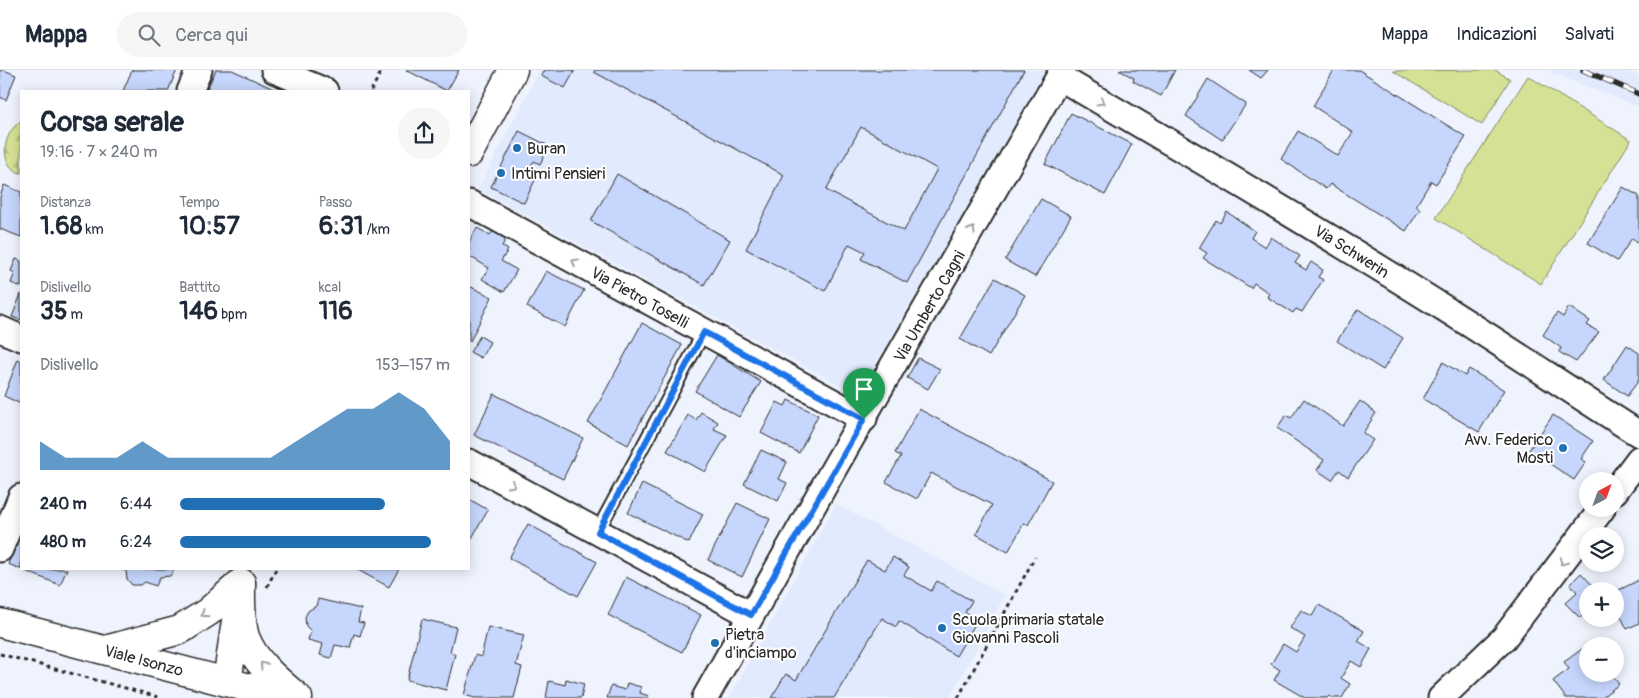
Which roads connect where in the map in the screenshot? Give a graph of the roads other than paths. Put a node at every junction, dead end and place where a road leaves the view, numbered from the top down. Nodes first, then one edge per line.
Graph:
1 (199, 70) edge
2 (274, 70) edge
3 (513, 70) edge
4 (1061, 74) edge
5 (190, 90) edge
6 (322, 90) edge
7 (470, 152) edge
8 (470, 205) edge
9 (0, 329) edge
10 (704, 332) junction
11 (20, 338) edge
12 (864, 419) junction
13 (1639, 434) edge
14 (1639, 459) edge
15 (470, 463) edge
16 (1624, 479) edge
17 (20, 499) edge
18 (1595, 518) edge
19 (598, 532) junction
20 (0, 549) edge
21 (252, 580) edge
22 (751, 615) junction
23 (0, 623) edge
24 (106, 650) junction
25 (227, 682) junction
26 (288, 698) edge
27 (299, 698) edge
28 (705, 698) edge
29 (1440, 698) edge

1 - 5 street
2 - 6 street
3 - 7 main road
12 -> 4 street, Via Umberto Cagni
4 -> 13 street, Via Schwerin
10 -> 8 street, Via Pietro Toselli
9 - 11 street
10 - 12 street, Via Pietro Toselli
10 - 19 lane
12 - 22 street, Via Umberto Cagni
14 - 16 street
15 -> 19 street
17 - 20 street
18 -> 29 street
19 - 22 street
21 -> 24 main road
21 - 25 main road
27 -> 21 main road
22 - 28 street, Via Umberto Cagni
23 - 24 main road, Viale Isonzo
24 - 25 main road, Viale Isonzo
25 - 26 main road, Viale Isonzo

